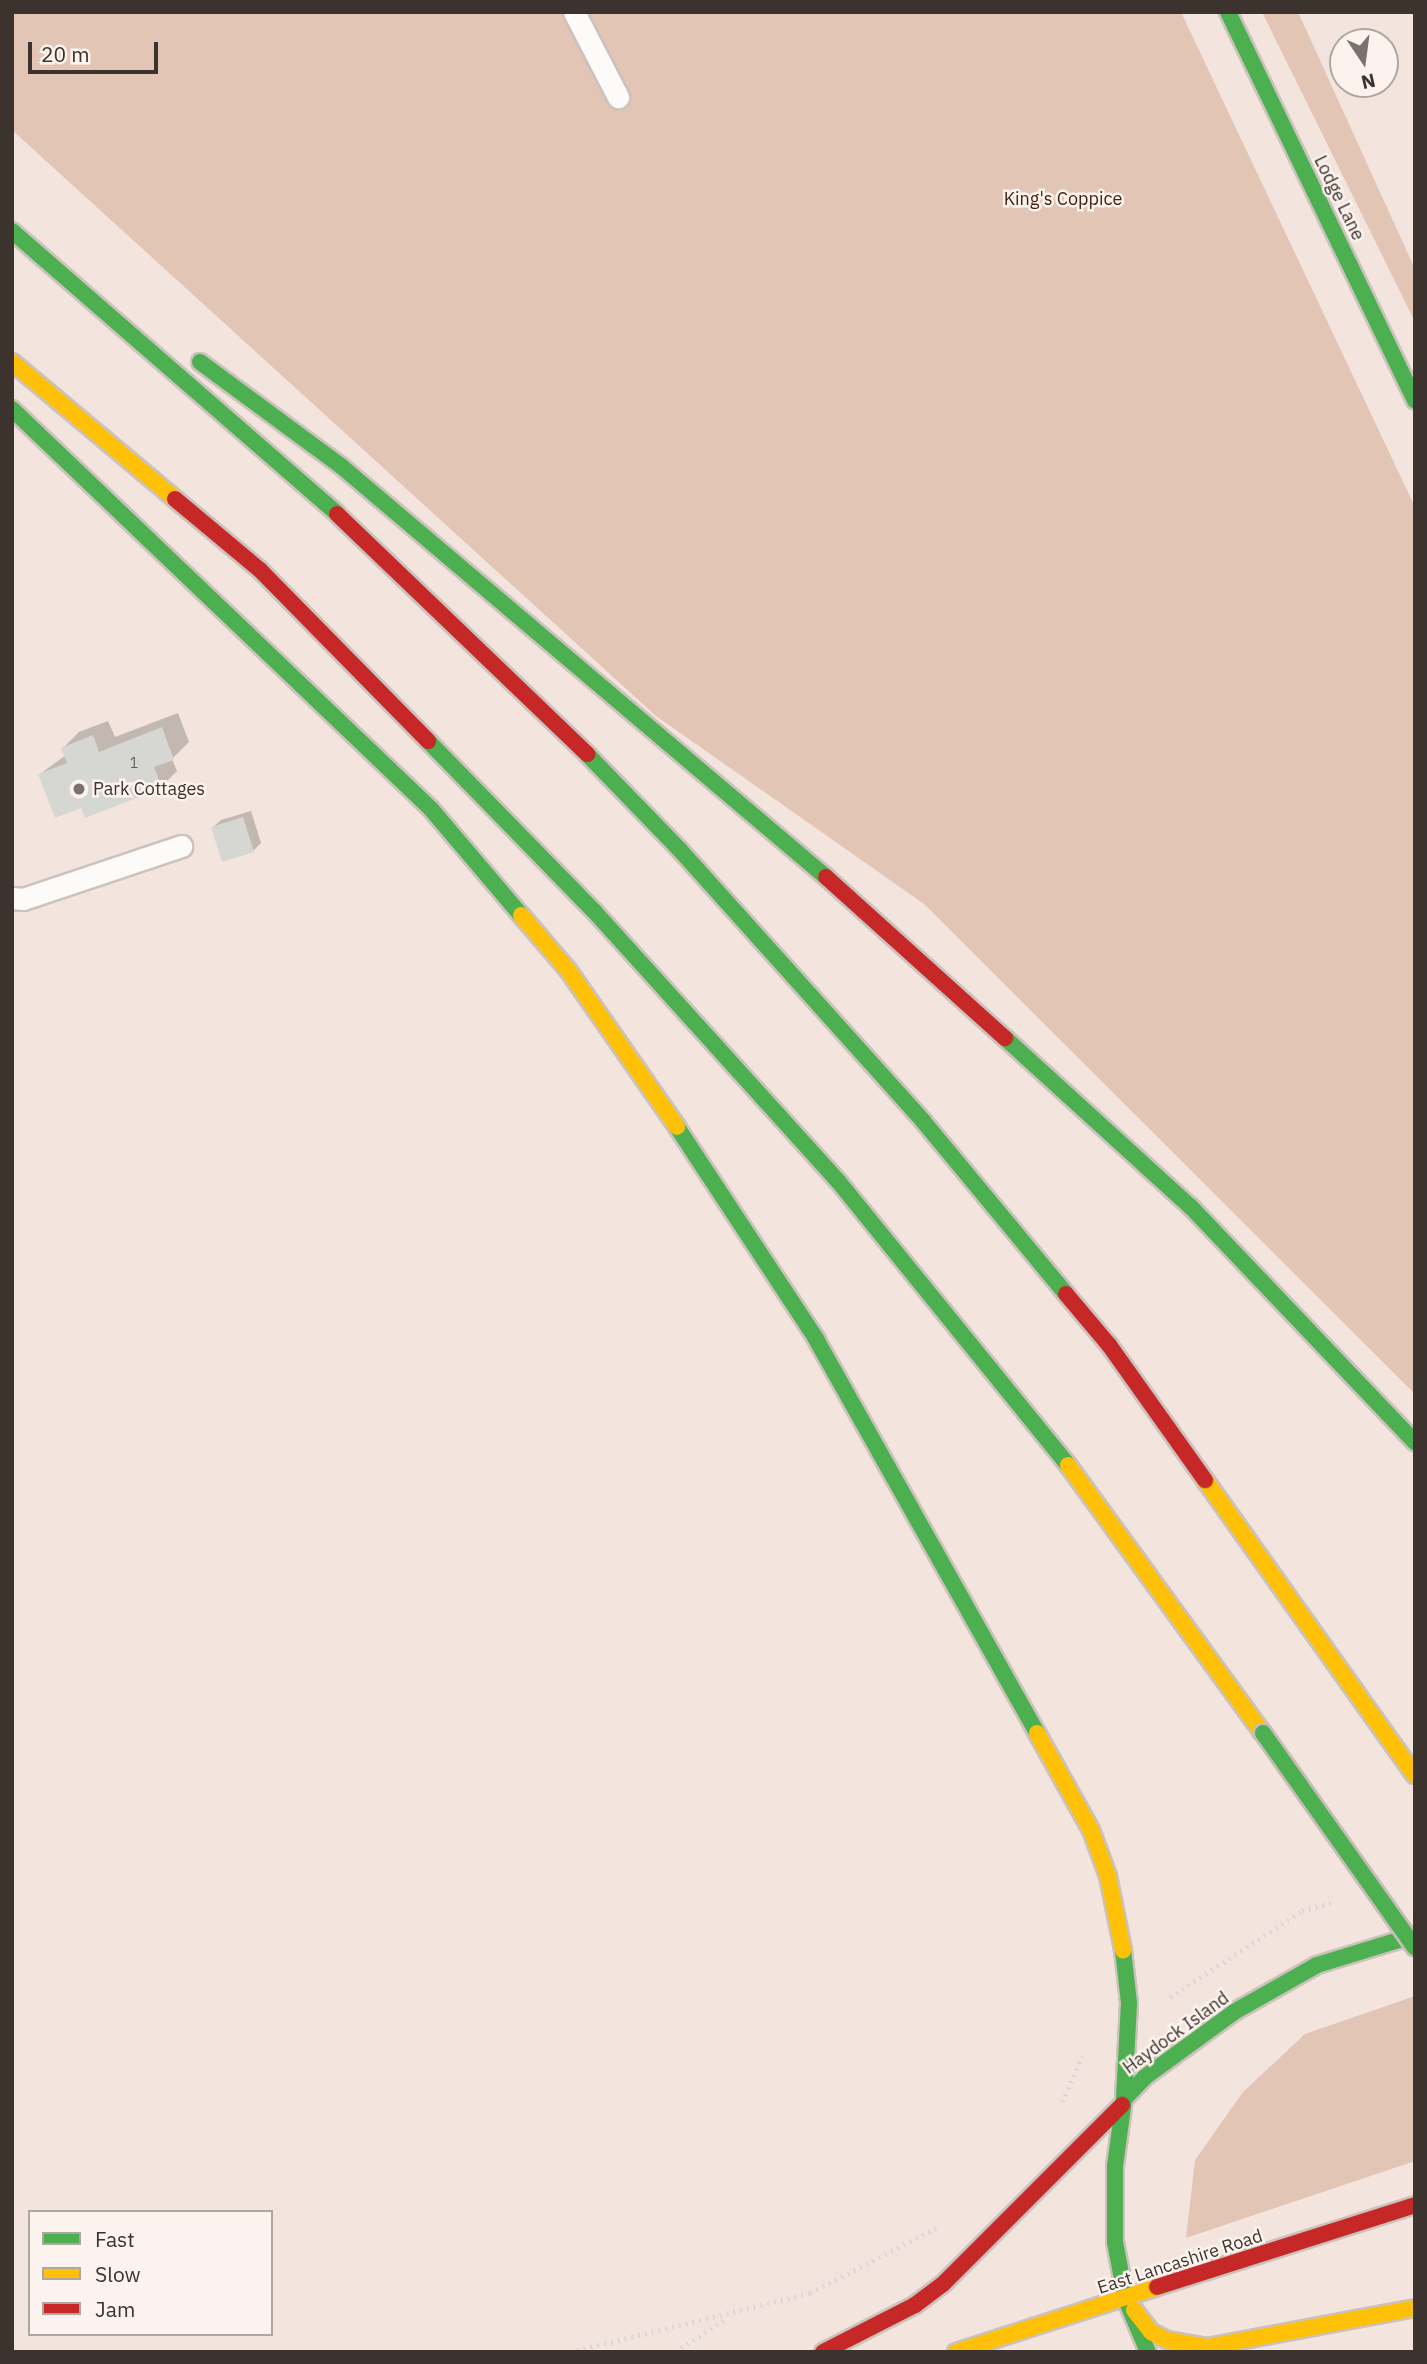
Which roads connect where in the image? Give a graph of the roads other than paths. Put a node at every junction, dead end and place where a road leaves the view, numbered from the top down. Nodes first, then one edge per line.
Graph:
1 (574, 12) edge
2 (1228, 12) edge
3 (618, 97) dead end
4 (12, 224) edge
5 (12, 231) edge
6 (133, 313) dead end
7 (188, 353) dead end
8 (12, 362) edge
9 (1415, 400) edge
10 (12, 409) edge
11 (181, 846) dead end
12 (12, 898) edge
13 (1415, 1442) edge
14 (1415, 1775) edge
15 (1415, 1935) edge
16 (1415, 1948) edge
17 (1123, 2102) junction
18 (1415, 2205) edge
19 (1126, 2300) junction
20 (1415, 2308) edge
21 (823, 2352) edge
22 (956, 2352) edge
23 (1148, 2352) edge

1 - 3 lane
2 - 9 main road, Lodge Lane
4 - 6 main road
5 - 14 main road
7 - 13 main road
8 - 16 main road, bridge
10 - 17 main road
11 - 12 lane
15 - 17 main road, Haydock Island
17 - 19 main road
17 - 21 main road, Haydock Island
18 - 19 main road, East Lancashire Road
19 - 20 main road
19 - 22 main road, East Lancashire Road
19 - 23 main road

